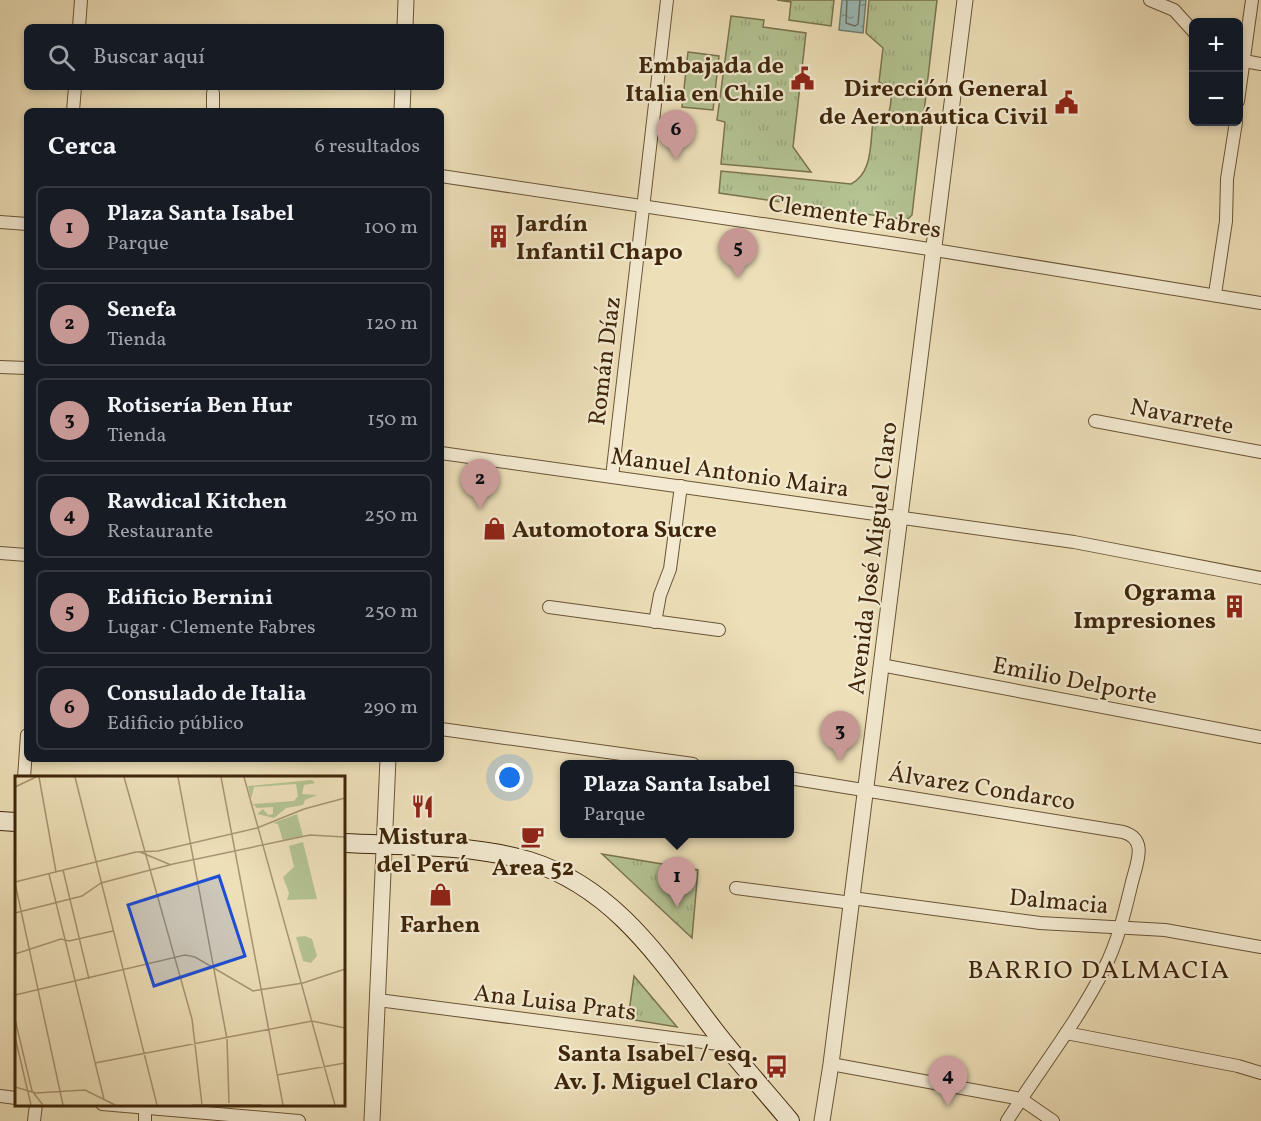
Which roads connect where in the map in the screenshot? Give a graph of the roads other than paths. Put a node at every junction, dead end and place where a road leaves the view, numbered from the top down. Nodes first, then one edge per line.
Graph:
1 (81, 0) edge
2 (405, 0) edge
3 (666, 0) edge
4 (965, 0) edge
5 (1150, 0) edge
6 (1252, 0) edge
7 (79, 24) edge
8 (405, 24) edge
9 (1189, 26) edge
10 (1243, 49) edge
11 (1243, 60) edge
12 (1261, 64) edge
13 (75, 90) edge
14 (403, 90) edge
15 (213, 93) dead end
16 (73, 108) edge
17 (213, 108) edge
18 (402, 108) edge
19 (1235, 126) edge
20 (444, 176) edge
21 (643, 207) junction
22 (0, 222) edge
23 (24, 224) edge
24 (934, 249) junction
25 (1215, 294) junction
26 (1261, 303) edge
27 (0, 367) edge
28 (24, 368) edge
29 (1095, 421) dead end
30 (1261, 452) edge
31 (444, 453) edge
32 (612, 477) junction
33 (681, 486) junction
34 (900, 516) junction
35 (0, 553) edge
36 (24, 555) edge
37 (1261, 578) edge
38 (549, 607) dead end
39 (655, 622) junction
40 (719, 630) dead end
41 (881, 665) junction
42 (444, 729) edge
43 (1261, 737) edge
44 (658, 760) edge
45 (388, 762) edge
46 (794, 779) edge
47 (866, 789) junction
48 (0, 821) edge
49 (15, 822) edge
50 (345, 843) edge
51 (385, 845) junction
52 (736, 888) dead end
53 (852, 901) junction
54 (1120, 927) junction
55 (1261, 947) edge
56 (378, 1000) junction
57 (1066, 1033) junction
58 (726, 1045) junction
59 (831, 1064) junction
60 (1261, 1073) edge
61 (0, 1096) edge
62 (15, 1098) edge
63 (1021, 1099) junction
64 (36, 1106) edge
65 (145, 1106) edge
66 (34, 1121) edge
67 (145, 1121) edge
68 (299, 1121) edge
69 (372, 1121) edge
70 (790, 1121) edge
71 (822, 1121) edge
72 (1007, 1121) edge
73 (1053, 1121) edge

1 - 7 street
2 - 8 street
3 - 21 street, Román Díaz
4 - 24 street, Avenida José Miguel Claro
5 - 9 street
6 - 10 street
11 - 12 street
13 - 16 street
14 - 18 street
15 - 17 street
19 - 25 street
20 - 21 street, Clemente Fabres
21 - 24 street, Clemente Fabres
21 - 32 street, Román Díaz
22 - 23 street
24 - 25 street, Clemente Fabres
24 - 34 street, Avenida José Miguel Claro
25 - 26 street, Clemente Fabres
27 - 28 street
29 - 30 street, Navarrete
31 - 32 street, Manuel Antonio Maira
32 - 33 street, Manuel Antonio Maira
33 - 34 street, Manuel Antonio Maira
33 - 39 street
34 - 37 street, Manuel Antonio Maira
34 - 41 street, Avenida José Miguel Claro
35 - 36 street
38 - 39 street
39 - 40 street
41 - 43 street, Emilio Delporte
41 - 47 street, Avenida José Miguel Claro
42 - 44 street
45 - 51 street
46 - 47 street, Álvarez Condarco
47 - 53 street, Avenida José Miguel Claro
47 - 54 street, Álvarez Condarco
48 - 49 main road
50 - 51 main road
51 - 56 street
51 - 58 main road
52 - 53 street, Dalmacia
53 - 54 street, Dalmacia
53 - 59 street, Avenida José Miguel Claro
54 - 55 street, Dalmacia
54 - 57 street
56 - 58 street, Ana Luisa Prats
56 - 69 street
57 - 60 street
57 - 63 street
58 - 70 main road
59 - 63 street
59 - 71 street, Avenida José Miguel Claro
61 - 62 street
63 - 72 street
63 - 73 street
64 - 66 street
65 - 67 street
65 - 68 street

